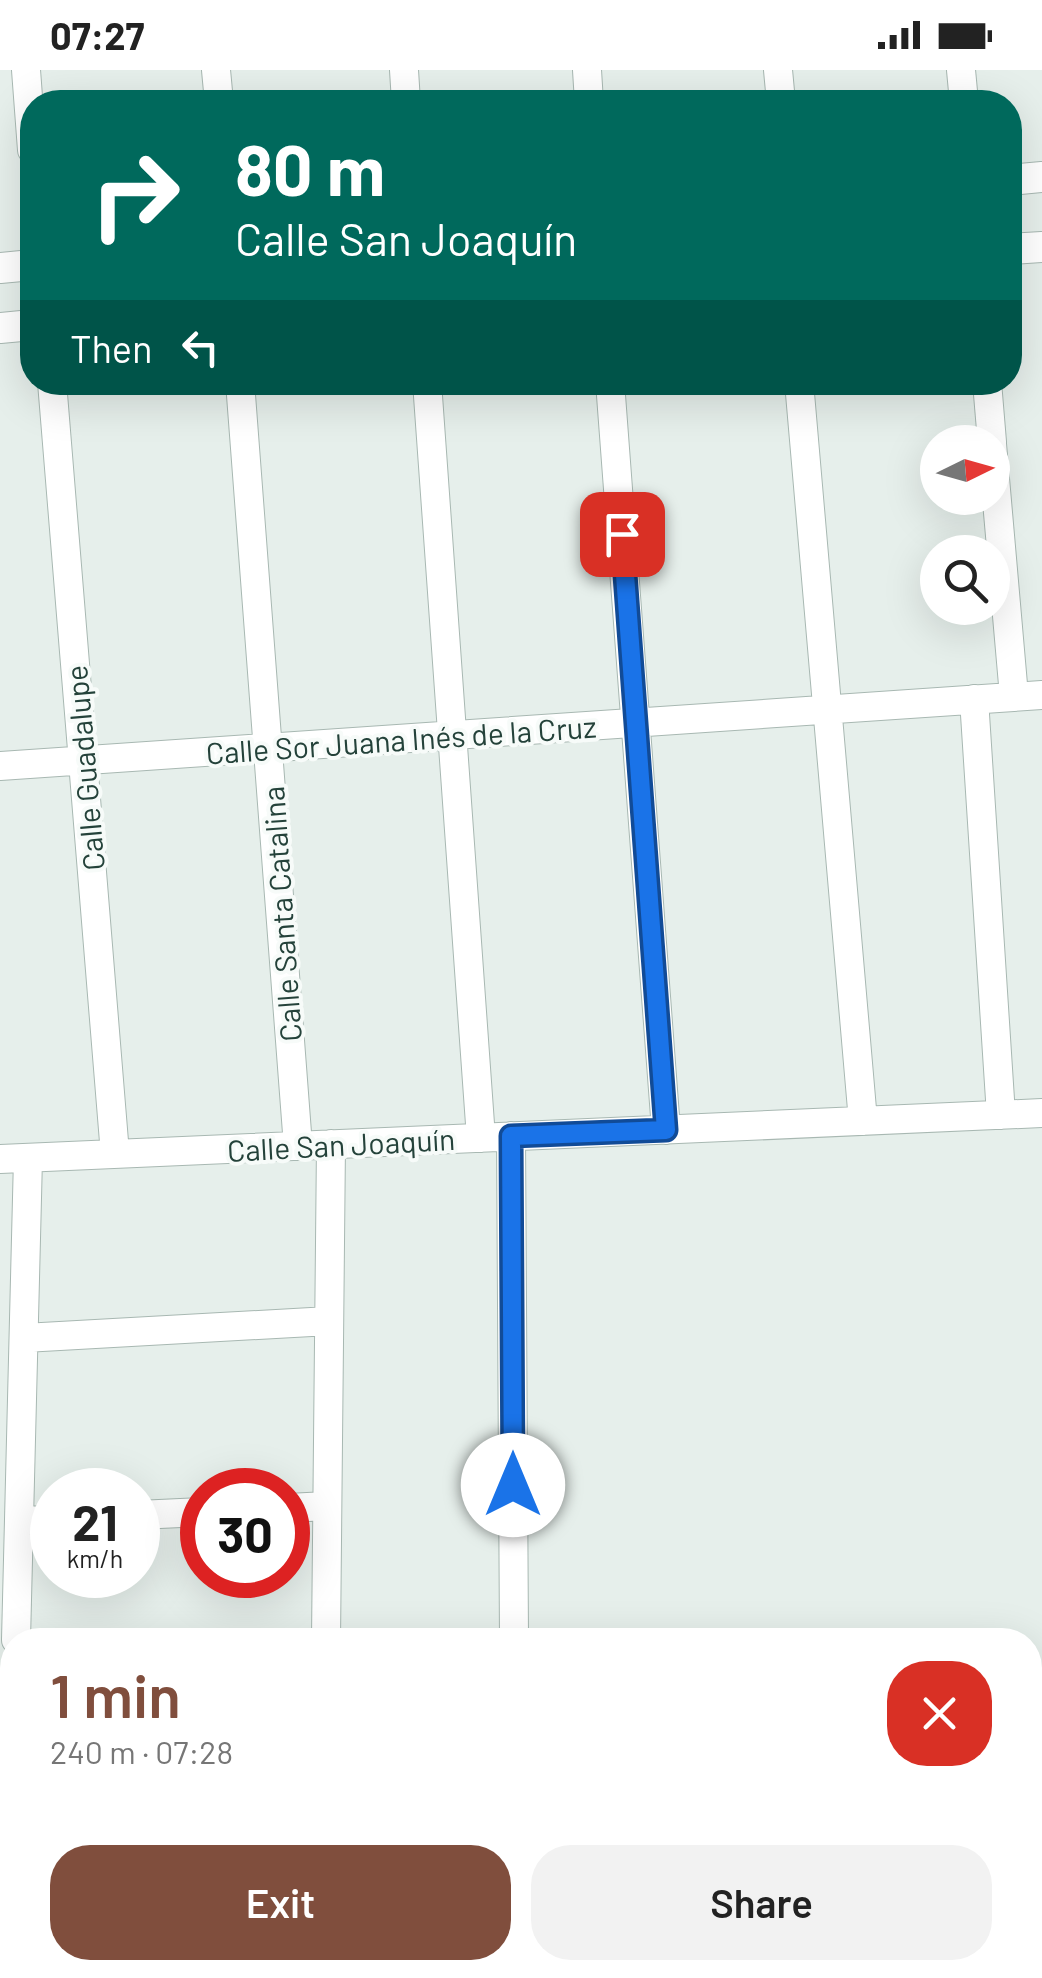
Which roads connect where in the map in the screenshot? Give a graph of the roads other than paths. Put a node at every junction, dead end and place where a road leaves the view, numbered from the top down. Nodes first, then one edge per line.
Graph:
1 (53, 395) edge
2 (241, 395) edge
3 (427, 395) edge
4 (611, 395) edge
5 (800, 395) edge
6 (988, 395) edge
7 (990, 425) edge
8 (1002, 515) edge
9 (1028, 696) edge
10 (974, 700) junction
11 (828, 710) junction
12 (636, 723) junction
13 (452, 735) junction
14 (268, 748) junction
15 (84, 760) junction
16 (0, 766) edge
17 (1042, 1113) edge
18 (1001, 1115) junction
19 (863, 1121) junction
20 (666, 1130) junction
21 (511, 1136) junction
22 (481, 1138) junction
23 (331, 1144) junction
24 (298, 1146) junction
25 (115, 1154) junction
26 (14, 1158) edge
27 (329, 1321) junction
28 (24, 1338) junction
29 (327, 1506) junction
30 (310, 1507) edge
31 (19, 1521) junction
32 (30, 1521) edge
33 (16, 1628) edge
34 (326, 1628) edge
35 (514, 1628) edge

1 - 15 street, Calle Guadalupe
2 - 14 street, Calle Santa Catalina
3 - 13 street
4 - 12 street
5 - 11 street
6 - 7 street
8 - 9 street
9 - 10 street, Calle Sor Juana Inés de la Cruz
10 - 11 street, Calle Sor Juana Inés de la Cruz
10 - 18 street
11 - 12 street, Calle Sor Juana Inés de la Cruz
11 - 19 street
12 - 13 street, Calle Sor Juana Inés de la Cruz
12 - 20 street
13 - 14 street, Calle Sor Juana Inés de la Cruz
13 - 22 street
14 - 15 street, Calle Sor Juana Inés de la Cruz
14 - 24 street, Calle Santa Catalina
15 - 16 street, Calle Sor Juana Inés de la Cruz
15 - 25 street, Calle Guadalupe
17 - 18 street, Calle San Joaquín
18 - 19 street, Calle San Joaquín
19 - 20 street, Calle San Joaquín
20 - 21 street, Calle San Joaquín
21 - 22 street, Calle San Joaquín
21 - 35 street
22 - 23 street, Calle San Joaquín
23 - 24 street, Calle San Joaquín
23 - 27 street
24 - 25 street, Calle San Joaquín
25 - 26 street, Calle San Joaquín
26 - 28 street
27 - 28 street
27 - 29 street
28 - 31 street
29 - 30 street
29 - 34 street
31 - 32 street
31 - 33 street

